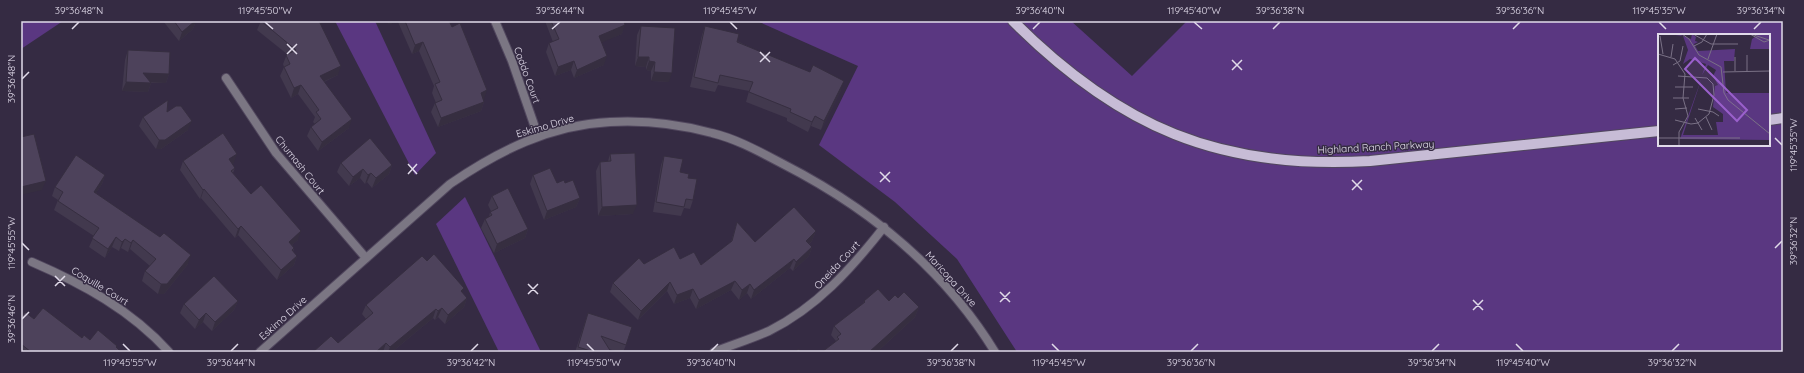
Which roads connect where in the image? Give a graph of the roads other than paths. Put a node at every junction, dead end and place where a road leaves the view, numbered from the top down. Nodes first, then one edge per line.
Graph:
1 (495, 21) edge
2 (1013, 21) edge
3 (226, 78) dead end
4 (1783, 118) edge
5 (1770, 120) edge
6 (1658, 131) edge
7 (538, 136) junction
8 (884, 227) junction
9 (366, 258) junction
10 (32, 262) dead end
11 (169, 352) edge
12 (260, 352) edge
13 (714, 352) edge
14 (995, 352) edge

1 - 7 street, Caddo Court
2 - 6 main road, Highland Ranch Parkway
3 - 9 street, Chumash Court
4 - 5 main road
7 - 8 street, Eskimo Drive
7 - 9 street, Eskimo Drive
8 - 13 street, Oneida Court
8 - 14 street, Maricopa Drive
9 - 12 street, Eskimo Drive
10 - 11 street, Coquille Court

